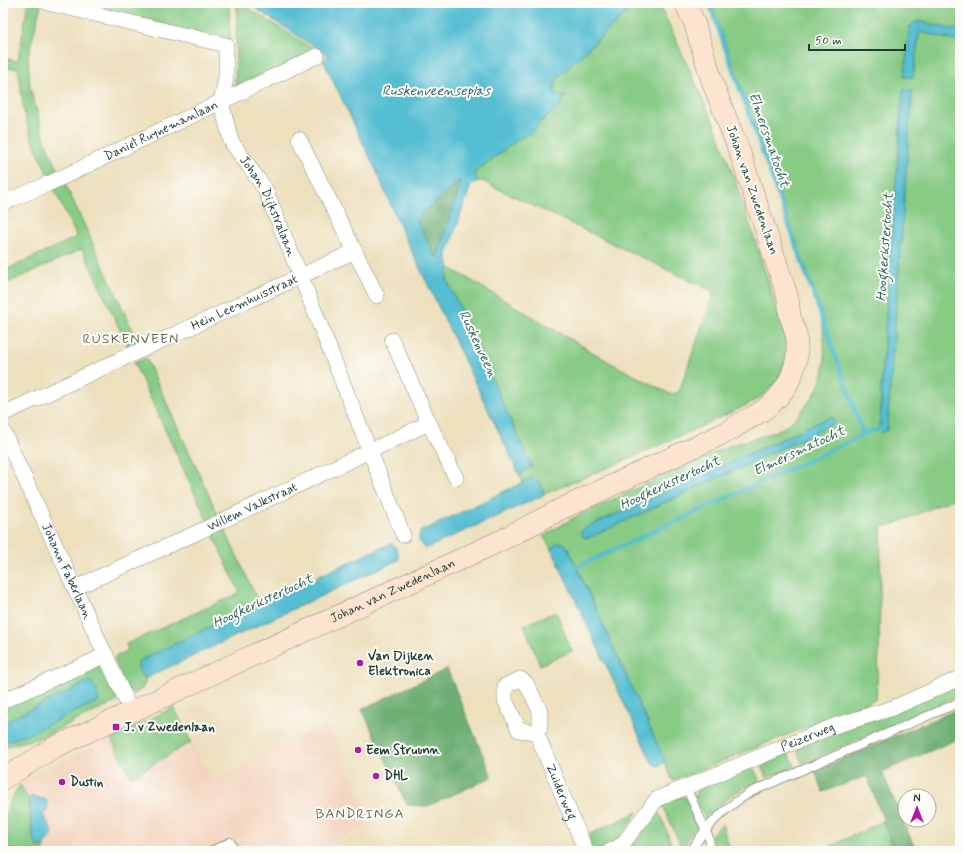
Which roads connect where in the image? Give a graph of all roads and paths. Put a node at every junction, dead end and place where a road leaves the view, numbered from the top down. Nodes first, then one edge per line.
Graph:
1 (48, 3) edge
2 (671, 3) edge
3 (685, 3) edge
4 (318, 56) dead end
5 (713, 84) junction
6 (221, 102) junction
7 (299, 139) dead end
8 (3, 203) edge
9 (355, 251) junction
10 (301, 277) junction
11 (377, 296) dead end
12 (392, 340) dead end
13 (3, 414) edge
14 (429, 423) junction
15 (3, 431) edge
16 (369, 451) junction
17 (7, 454) edge
18 (456, 478) dead end
19 (403, 535) dead end
20 (75, 588) junction
21 (106, 655) junction
22 (960, 678) edge
23 (3, 701) edge
24 (960, 702) edge
25 (131, 711) junction
26 (536, 732) dead end
27 (53, 748) junction
28 (3, 763) edge
29 (3, 779) edge
30 (686, 787) junction
31 (705, 830) junction
32 (211, 851) edge
33 (235, 851) edge
34 (586, 851) edge
35 (610, 851) edge
36 (691, 851) edge
37 (711, 851) edge

1 - 6 street, Johan Dijkstralaan
2 - 5 main road, Johan van Zwedenlaan
3 - 5 main road, Johan van Zwedenlaan
4 - 6 street, Daniël Ruynemanlaan
5 - 25 main road, Johan van Zwedenlaan
6 - 8 street, Daniël Ruynemanlaan
6 - 10 street, Johan Dijkstralaan
7 - 9 street
9 - 10 street, Hein Leemhuisstraat
9 - 11 street
10 - 13 street, Hein Leemhuisstraat
10 - 16 street, Johan Dijkstralaan
12 - 14 street
14 - 16 street, Willem Valkstraat
14 - 18 street
15 - 17 street, Johann Faberlaan
16 - 19 street, Johan Dijkstralaan
16 - 20 street, Willem Valkstraat
17 - 20 street, Johann Faberlaan
20 - 21 street, Johann Faberlaan
21 - 23 street
21 - 25 street, Johann Faberlaan
22 - 30 street, Peizerweg
24 - 31 lane, Peizerweg
25 - 27 main road, Johan van Zwedenlaan
26 - 34 street, Zuiderweg
27 - 28 main road, Johan van Zwedenlaan
27 - 29 main road, Johan van Zwedenlaan
30 - 31 lane
30 - 35 street, Peizerweg
31 - 36 lane, Peizerweg
31 - 37 lane
32 - 33 lane

